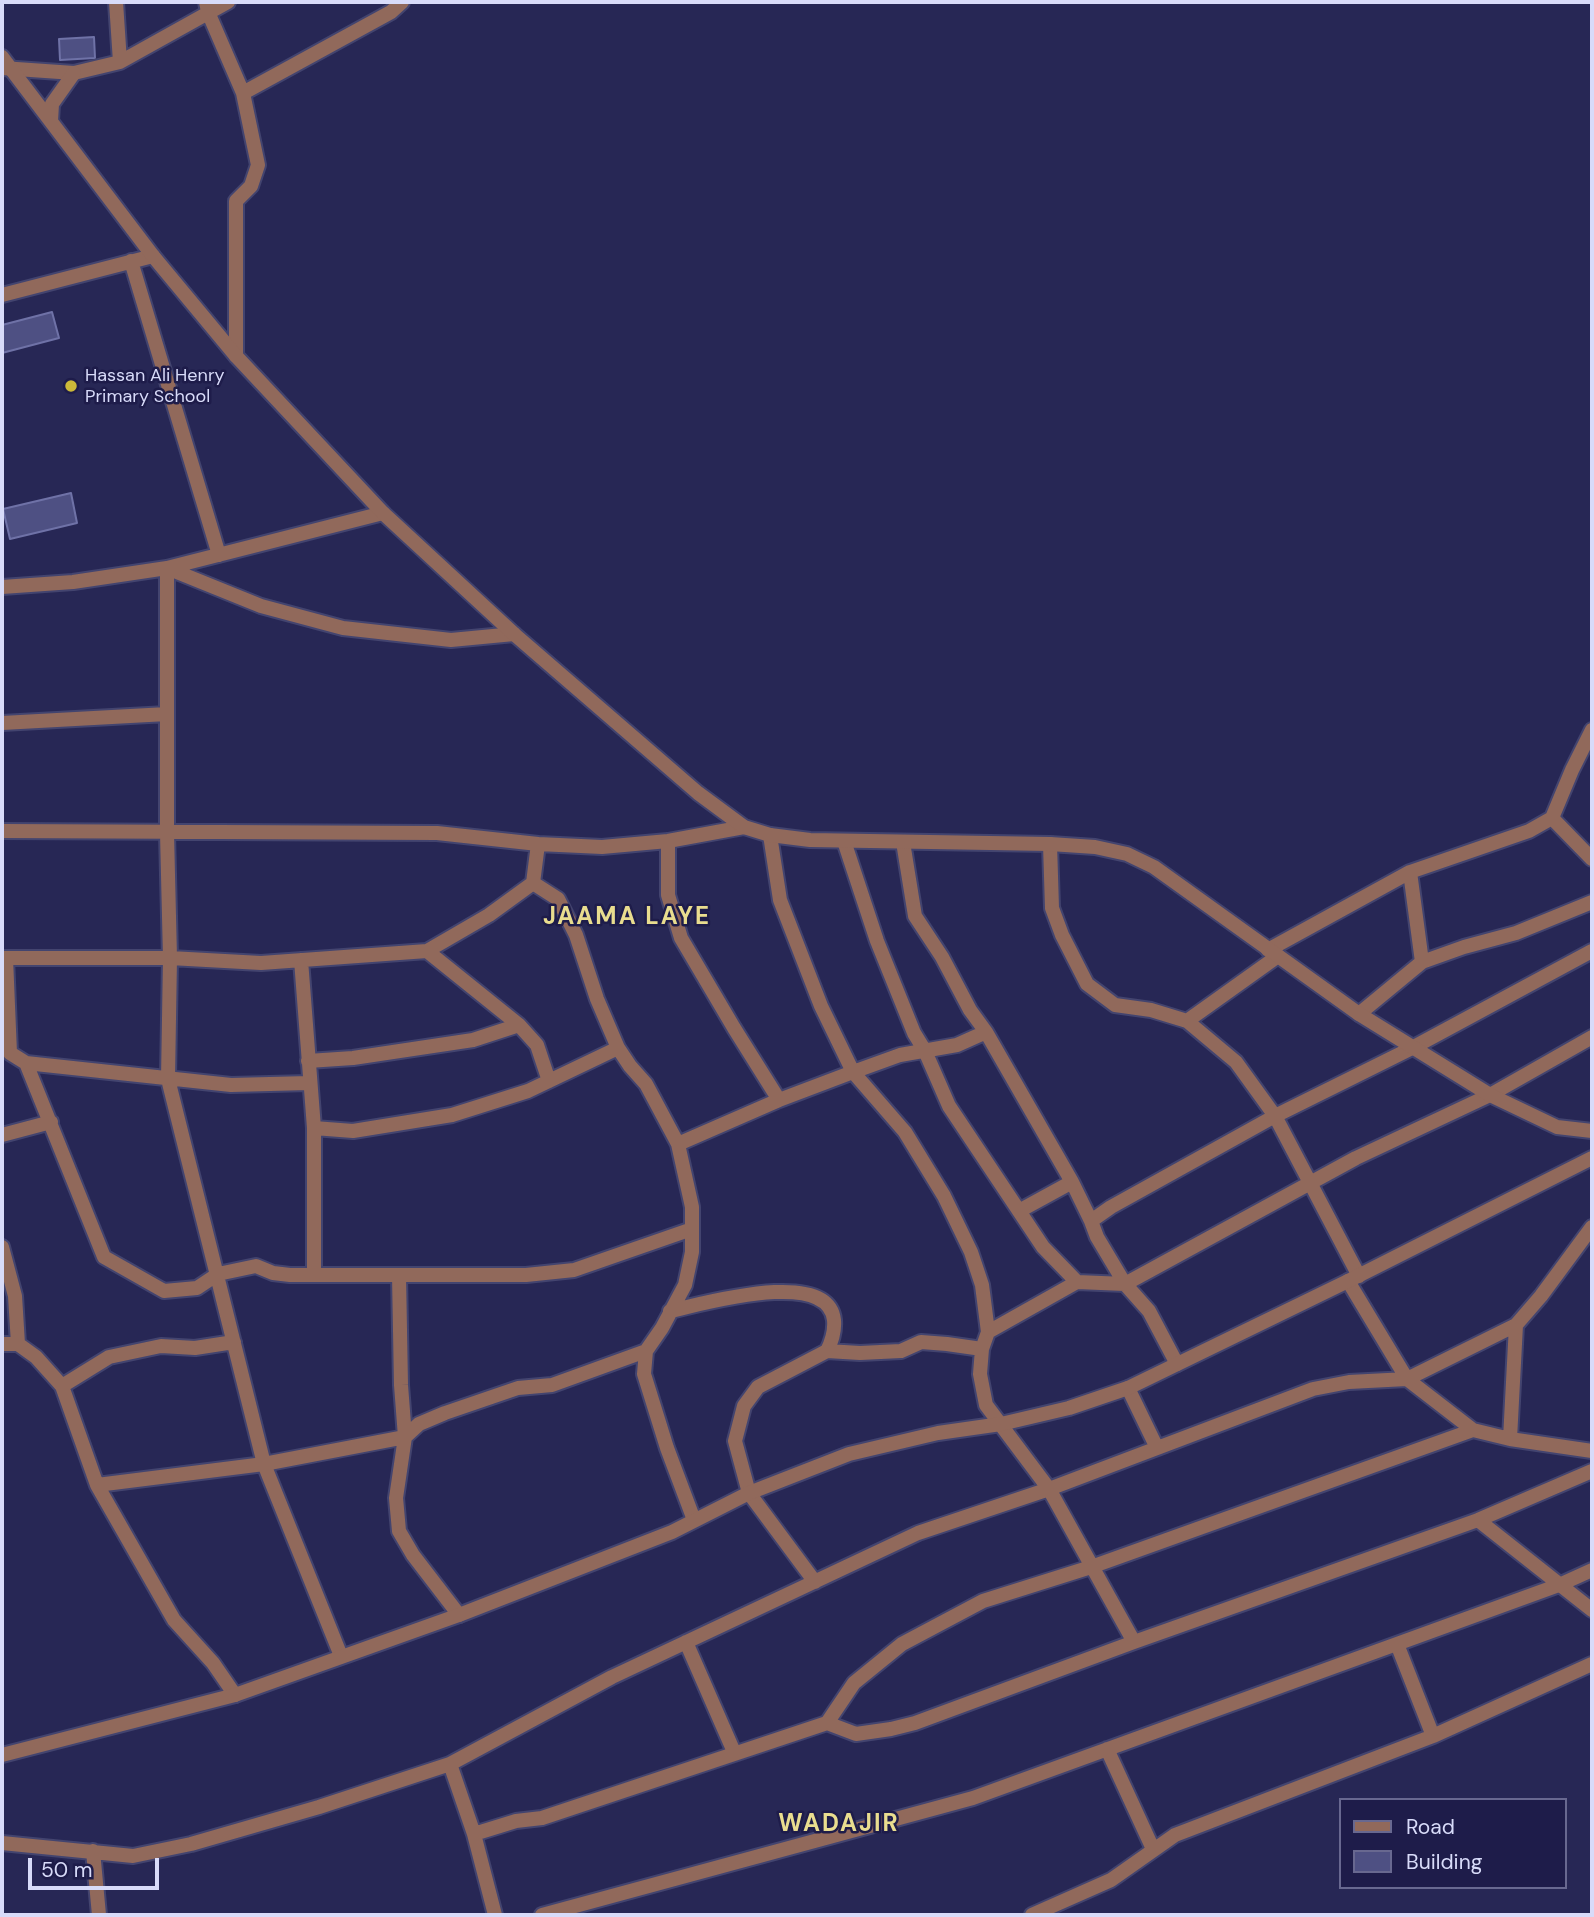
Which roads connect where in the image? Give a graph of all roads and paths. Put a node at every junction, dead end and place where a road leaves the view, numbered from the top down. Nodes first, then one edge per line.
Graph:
1 (116, 2) edge
2 (229, 2) edge
3 (402, 2) edge
4 (207, 7) edge
5 (120, 62) junction
6 (5, 64) edge
7 (74, 73) junction
8 (243, 93) junction
9 (51, 121) junction
10 (153, 256) junction
11 (131, 261) junction
12 (2, 295) edge
13 (236, 356) junction
14 (383, 513) junction
15 (219, 555) junction
16 (167, 568) junction
17 (2, 587) edge
18 (514, 634) junction
19 (167, 714) junction
20 (2, 723) edge
21 (1592, 730) edge
22 (1552, 818) junction
23 (744, 827) junction
24 (2, 831) edge
25 (167, 833) junction
26 (770, 835) junction
27 (668, 841) junction
28 (844, 841) junction
29 (902, 842) junction
30 (538, 844) junction
31 (1050, 844) junction
32 (1592, 859) edge
33 (1410, 872) junction
34 (533, 883) junction
35 (1592, 902) edge
36 (427, 951) junction
37 (1592, 951) edge
38 (1273, 953) junction
39 (4, 958) edge
40 (170, 958) junction
41 (301, 960) junction
42 (1422, 962) junction
43 (1359, 1014) junction
44 (1187, 1021) junction
45 (519, 1025) junction
46 (986, 1032) junction
47 (1592, 1038) edge
48 (618, 1048) junction
49 (1412, 1048) junction
50 (925, 1051) junction
51 (6, 1052) edge
52 (308, 1061) junction
53 (26, 1063) junction
54 (852, 1072) junction
55 (168, 1079) junction
56 (549, 1081) junction
57 (309, 1083) junction
58 (1490, 1095) junction
59 (779, 1100) junction
60 (1275, 1116) junction
61 (51, 1122) junction
62 (314, 1129) junction
63 (1592, 1131) edge
64 (2, 1135) edge
65 (678, 1144) junction
66 (1592, 1158) edge
67 (1072, 1182) junction
68 (1310, 1183) junction
69 (1019, 1211) junction
70 (1091, 1221) junction
71 (1592, 1227) edge
72 (692, 1229) junction
73 (2, 1247) edge
74 (218, 1274) junction
75 (314, 1275) junction
76 (399, 1275) junction
77 (1354, 1278) junction
78 (1077, 1282) junction
79 (1125, 1284) junction
80 (670, 1311) junction
81 (1516, 1325) junction
82 (988, 1332) junction
83 (234, 1342) junction
84 (2, 1344) edge
85 (18, 1344) junction
86 (982, 1349) junction
87 (646, 1351) junction
88 (827, 1351) junction
89 (1177, 1364) junction
90 (1407, 1379) junction
91 (62, 1386) junction
92 (1128, 1388) junction
93 (1001, 1424) junction
94 (1473, 1430) junction
95 (405, 1437) junction
96 (1510, 1439) junction
97 (1157, 1448) junction
98 (1592, 1451) edge
99 (264, 1464) junction
100 (1592, 1471) edge
101 (97, 1485) junction
102 (1049, 1489) junction
103 (749, 1493) junction
104 (694, 1520) junction
105 (1478, 1520) junction
106 (1091, 1567) junction
107 (1592, 1570) edge
108 (815, 1582) junction
109 (1559, 1585) junction
110 (1592, 1610) edge
111 (459, 1615) junction
112 (686, 1642) junction
113 (1134, 1642) junction
114 (1397, 1644) junction
115 (341, 1656) junction
116 (1592, 1664) edge
117 (235, 1695) junction
118 (827, 1723) junction
119 (1433, 1736) junction
120 (1107, 1749) junction
121 (734, 1752) junction
122 (2, 1755) edge
123 (450, 1764) junction
124 (474, 1834) junction
125 (2, 1843) edge
126 (1153, 1849) junction
127 (93, 1851) junction
128 (99, 1915) edge
129 (495, 1915) edge
130 (542, 1915) edge
131 (1032, 1915) edge

1 - 5 street
2 - 4 street
3 - 8 street
4 - 5 street
4 - 8 street
5 - 7 street
6 - 7 street
6 - 9 street
7 - 9 street
8 - 13 street
9 - 10 street
10 - 11 street
10 - 13 street
11 - 12 street
11 - 15 street
13 - 14 street
14 - 15 street
14 - 18 street
15 - 16 street
16 - 17 street
16 - 18 street
16 - 19 street
18 - 23 street
19 - 20 street
19 - 25 street
21 - 22 street
22 - 32 street
22 - 33 street
23 - 26 street
23 - 27 street
24 - 25 street
25 - 30 street
25 - 40 street
26 - 28 street
26 - 54 street
27 - 30 street
27 - 59 street
28 - 29 street
28 - 50 street
29 - 31 street
29 - 46 street
30 - 34 street
31 - 38 street
31 - 44 street
33 - 38 street
33 - 42 street
34 - 36 street
34 - 48 street
35 - 42 street
36 - 41 street
36 - 45 street
37 - 49 street
38 - 43 street
38 - 44 street
39 - 40 street
39 - 51 street
40 - 41 street
40 - 55 street
41 - 52 street
42 - 43 street
43 - 49 street
44 - 60 street
45 - 52 street
45 - 56 street
46 - 50 street
46 - 67 street
47 - 58 street
48 - 56 street
48 - 65 street
49 - 58 street
49 - 60 street
50 - 54 street
50 - 69 street
51 - 53 street
52 - 57 street
53 - 55 street
53 - 61 street
54 - 59 street
54 - 82 street
55 - 57 street
55 - 74 street
56 - 62 street
57 - 62 street
58 - 63 street
58 - 68 street
59 - 65 street
60 - 68 street
60 - 70 street
61 - 64 street
61 - 74 street
62 - 75 street
65 - 72 street
66 - 77 street
67 - 69 street
67 - 70 street
68 - 77 street
68 - 79 street
69 - 78 street
70 - 79 street
71 - 81 street
72 - 76 street
72 - 80 street
73 - 85 street
74 - 75 street
74 - 83 street
75 - 76 street
76 - 95 street
77 - 89 street
77 - 90 street
78 - 79 street
78 - 82 street
79 - 89 street
80 - 87 street
80 - 88 street
81 - 90 street
81 - 96 street
82 - 86 street
83 - 91 street
83 - 99 street
84 - 85 street
85 - 91 street
86 - 88 street
86 - 93 street
87 - 95 street
87 - 104 street
88 - 103 street
89 - 92 street
90 - 94 street
90 - 97 street
91 - 101 street
92 - 93 street
92 - 97 street
93 - 102 street
93 - 103 street
94 - 96 street
94 - 106 street
95 - 99 street
95 - 111 street
96 - 98 street
97 - 102 street
99 - 101 street
99 - 115 street
100 - 105 street
101 - 117 street
102 - 106 street
102 - 108 street
103 - 104 street
103 - 108 street
104 - 111 street
105 - 109 street
105 - 113 street
106 - 113 street
106 - 118 street
107 - 109 street
108 - 112 street
109 - 110 street
109 - 114 street
111 - 115 street
112 - 121 street
112 - 123 street
113 - 118 street
114 - 119 street
114 - 120 street
115 - 117 street
116 - 119 street
117 - 122 street
118 - 121 street
119 - 126 street
120 - 126 street
120 - 130 street
121 - 124 street
123 - 124 street
123 - 127 street
124 - 129 street
125 - 127 street
126 - 131 street
127 - 128 street

